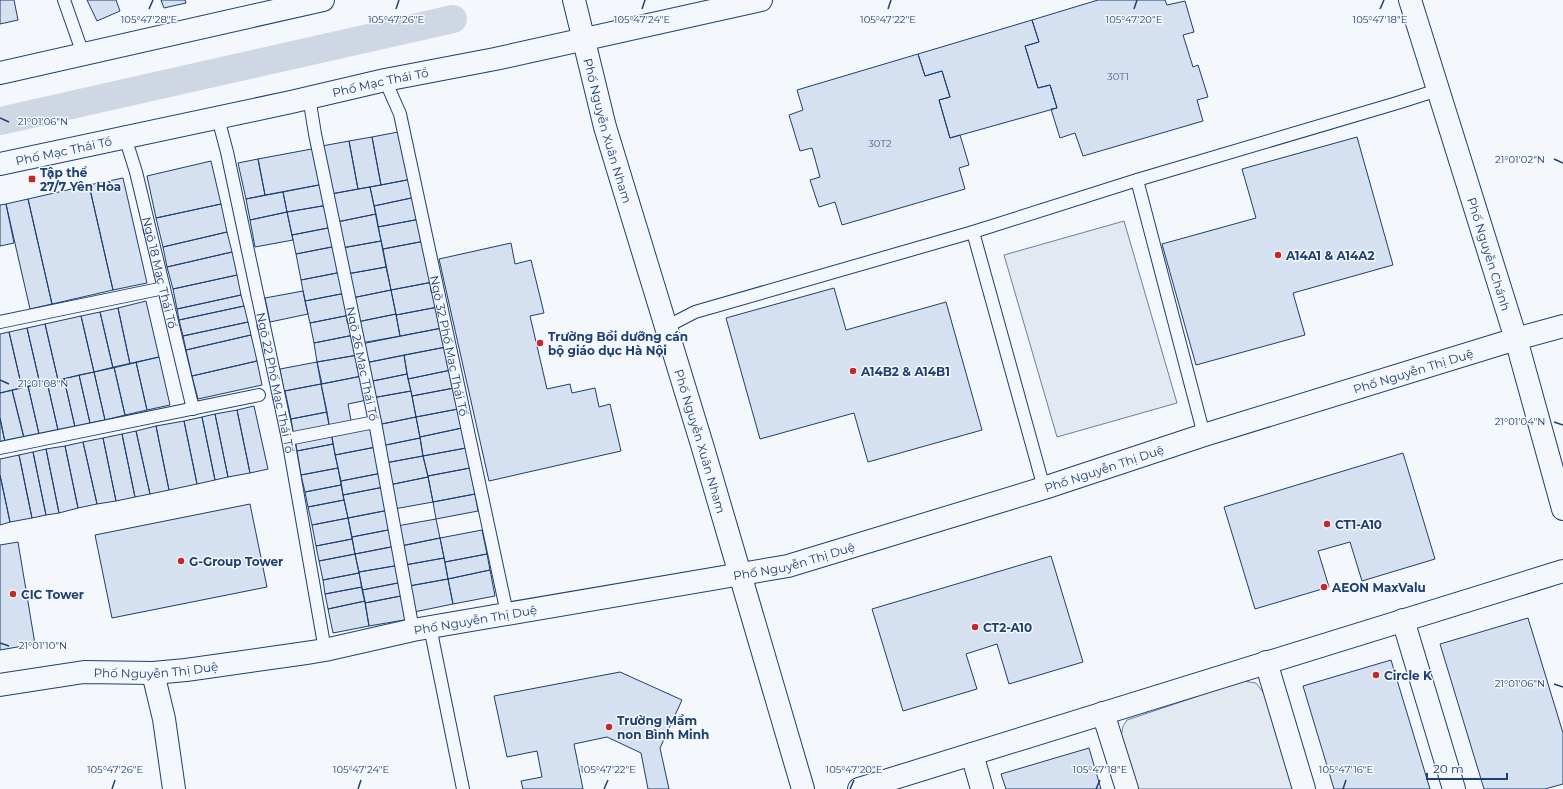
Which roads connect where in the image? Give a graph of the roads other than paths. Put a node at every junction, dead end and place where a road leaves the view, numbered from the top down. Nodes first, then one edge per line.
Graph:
1 (64, 0) edge
2 (324, 0) edge
3 (574, 0) edge
4 (761, 0) edge
5 (1410, 0) edge
6 (582, 38) junction
7 (83, 54) junction
8 (0, 74) edge
9 (385, 80) junction
10 (1438, 90) junction
11 (309, 97) junction
12 (218, 118) junction
13 (125, 137) junction
14 (0, 164) edge
15 (1137, 180) junction
16 (973, 232) junction
17 (164, 288) junction
18 (0, 322) edge
19 (1563, 326) edge
20 (666, 327) junction
21 (1516, 339) junction
22 (259, 395) dead end
23 (193, 409) junction
24 (375, 422) junction
25 (1204, 435) junction
26 (288, 439) junction
27 (0, 448) edge
28 (1044, 488) junction
29 (1563, 509) edge
30 (1563, 571) edge
31 (739, 574) junction
32 (504, 614) junction
33 (1403, 620) junction
34 (422, 629) junction
35 (325, 650) junction
36 (1266, 662) junction
37 (153, 673) junction
38 (0, 685) edge
39 (1103, 713) junction
40 (972, 754) junction
41 (174, 789) edge
42 (463, 789) edge
43 (803, 789) edge
44 (859, 789) edge
45 (982, 789) edge
46 (1127, 789) edge
47 (1304, 789) edge
48 (1454, 789) edge

1 - 7 lane
2 - 7 street
3 - 6 street, Phố Nguyễn Xuân Nham
4 - 6 street, Phố Mạc Thái Tổ
5 - 10 street, Phố Nguyễn Chánh
6 - 9 street, Phố Mạc Thái Tổ
6 - 20 street, Phố Nguyễn Xuân Nham
7 - 8 street
9 - 11 street, Phố Mạc Thái Tổ
9 - 32 lane, Ngõ 32 Phố Mạc Thái Tổ
10 - 15 lane
10 - 21 street, Phố Nguyễn Chánh
11 - 12 street, Phố Mạc Thái Tổ
11 - 24 lane, Ngõ 26 Mạc Thái Tổ
12 - 13 street, Phố Mạc Thái Tổ
12 - 26 lane, Ngõ 22 Phố Mạc Thái Tổ
13 - 14 street, Phố Mạc Thái Tổ
13 - 17 lane, Ngõ 18 Mạc Thái Tổ
15 - 16 lane
15 - 25 lane
16 - 20 lane
16 - 28 lane
17 - 18 lane
17 - 23 lane, Ngõ 18 Mạc Thái Tổ
19 - 21 street, Phố Nguyễn Thị Duệ
20 - 31 street, Phố Nguyễn Xuân Nham
21 - 25 street, Phố Nguyễn Thị Duệ
21 - 29 street, Phố Nguyễn Chánh
22 - 23 lane
23 - 27 lane
24 - 26 lane
24 - 34 lane, Ngõ 26 Mạc Thái Tổ
25 - 28 street, Phố Nguyễn Thị Duệ
26 - 35 lane, Ngõ 22 Phố Mạc Thái Tổ
28 - 31 street, Phố Nguyễn Thị Duệ
30 - 33 street
31 - 32 street, Phố Nguyễn Thị Duệ
31 - 43 street, Phố Nguyễn Xuân Nham
32 - 34 street, Phố Nguyễn Thị Duệ
33 - 36 street
33 - 48 street
34 - 35 street, Phố Nguyễn Thị Duệ
34 - 42 lane, Ngõ 26 Mạc Thái Tổ
35 - 37 street, Phố Nguyễn Thị Duệ
36 - 39 street
36 - 47 street
37 - 38 street, Phố Nguyễn Thị Duệ
37 - 41 street
39 - 40 street
39 - 46 street
40 - 44 street
40 - 45 street

